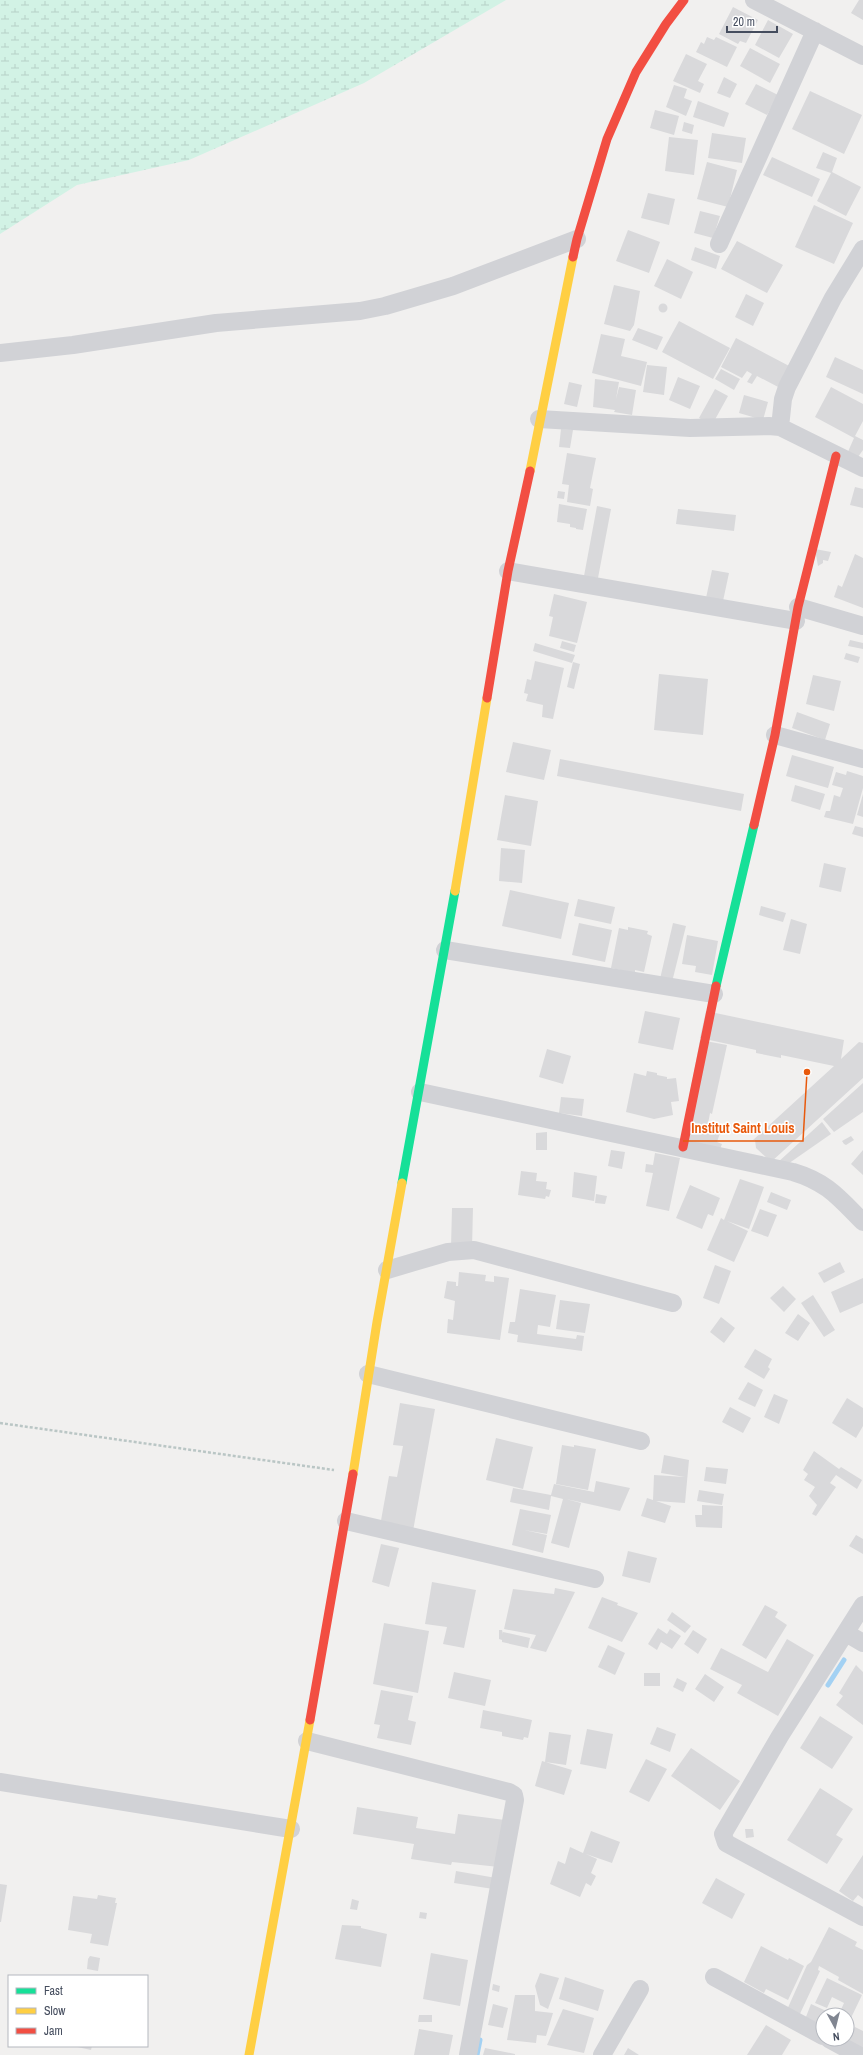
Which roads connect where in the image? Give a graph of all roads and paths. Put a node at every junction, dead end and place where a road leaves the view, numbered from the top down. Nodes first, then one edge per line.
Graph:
1 (684, 0) edge
2 (754, 0) edge
3 (815, 31) junction
4 (863, 56) edge
5 (577, 239) junction
6 (719, 244) dead end
7 (863, 248) edge
8 (0, 353) edge
9 (539, 419) junction
10 (780, 427) junction
11 (836, 456) junction
12 (863, 468) edge
13 (508, 571) junction
14 (797, 614) junction
15 (863, 626) edge
16 (775, 735) junction
17 (863, 759) edge
18 (445, 950) junction
19 (714, 994) junction
20 (420, 1092) junction
21 (683, 1147) junction
22 (863, 1222) edge
23 (387, 1270) junction
24 (673, 1302) dead end
25 (368, 1374) junction
26 (0, 1423) edge
27 (641, 1441) dead end
28 (354, 1473) junction
29 (346, 1521) junction
30 (596, 1579) dead end
31 (863, 1605) edge
32 (846, 1633) junction
33 (863, 1643) edge
34 (307, 1741) junction
35 (0, 1782) edge
36 (291, 1829) junction
37 (863, 1917) edge
38 (714, 1977) dead end
39 (640, 1989) dead end
40 (815, 2032) edge
41 (844, 2047) edge
42 (249, 2055) edge
43 (468, 2055) edge
44 (602, 2055) edge
45 (858, 2055) edge

1 - 5 main road
2 - 3 street
3 - 4 street
3 - 6 street
5 - 8 street
5 - 9 main road
7 - 10 street
9 - 10 street
9 - 13 main road
10 - 11 street
11 - 12 street
11 - 14 main road
13 - 14 street
13 - 18 main road
14 - 15 street
14 - 16 main road
16 - 17 street
16 - 19 main road
18 - 19 street
18 - 20 main road
19 - 21 main road
20 - 21 street
20 - 23 main road
21 - 22 street
23 - 24 street
23 - 25 main road
25 - 27 street
25 - 28 main road
26 - 28 path
28 - 29 main road
29 - 30 street
29 - 34 main road
31 - 32 street
32 - 33 street
32 - 37 street
34 - 36 main road
34 - 43 street
35 - 36 street
36 - 42 main road
38 - 40 street
39 - 44 street
41 - 45 street

